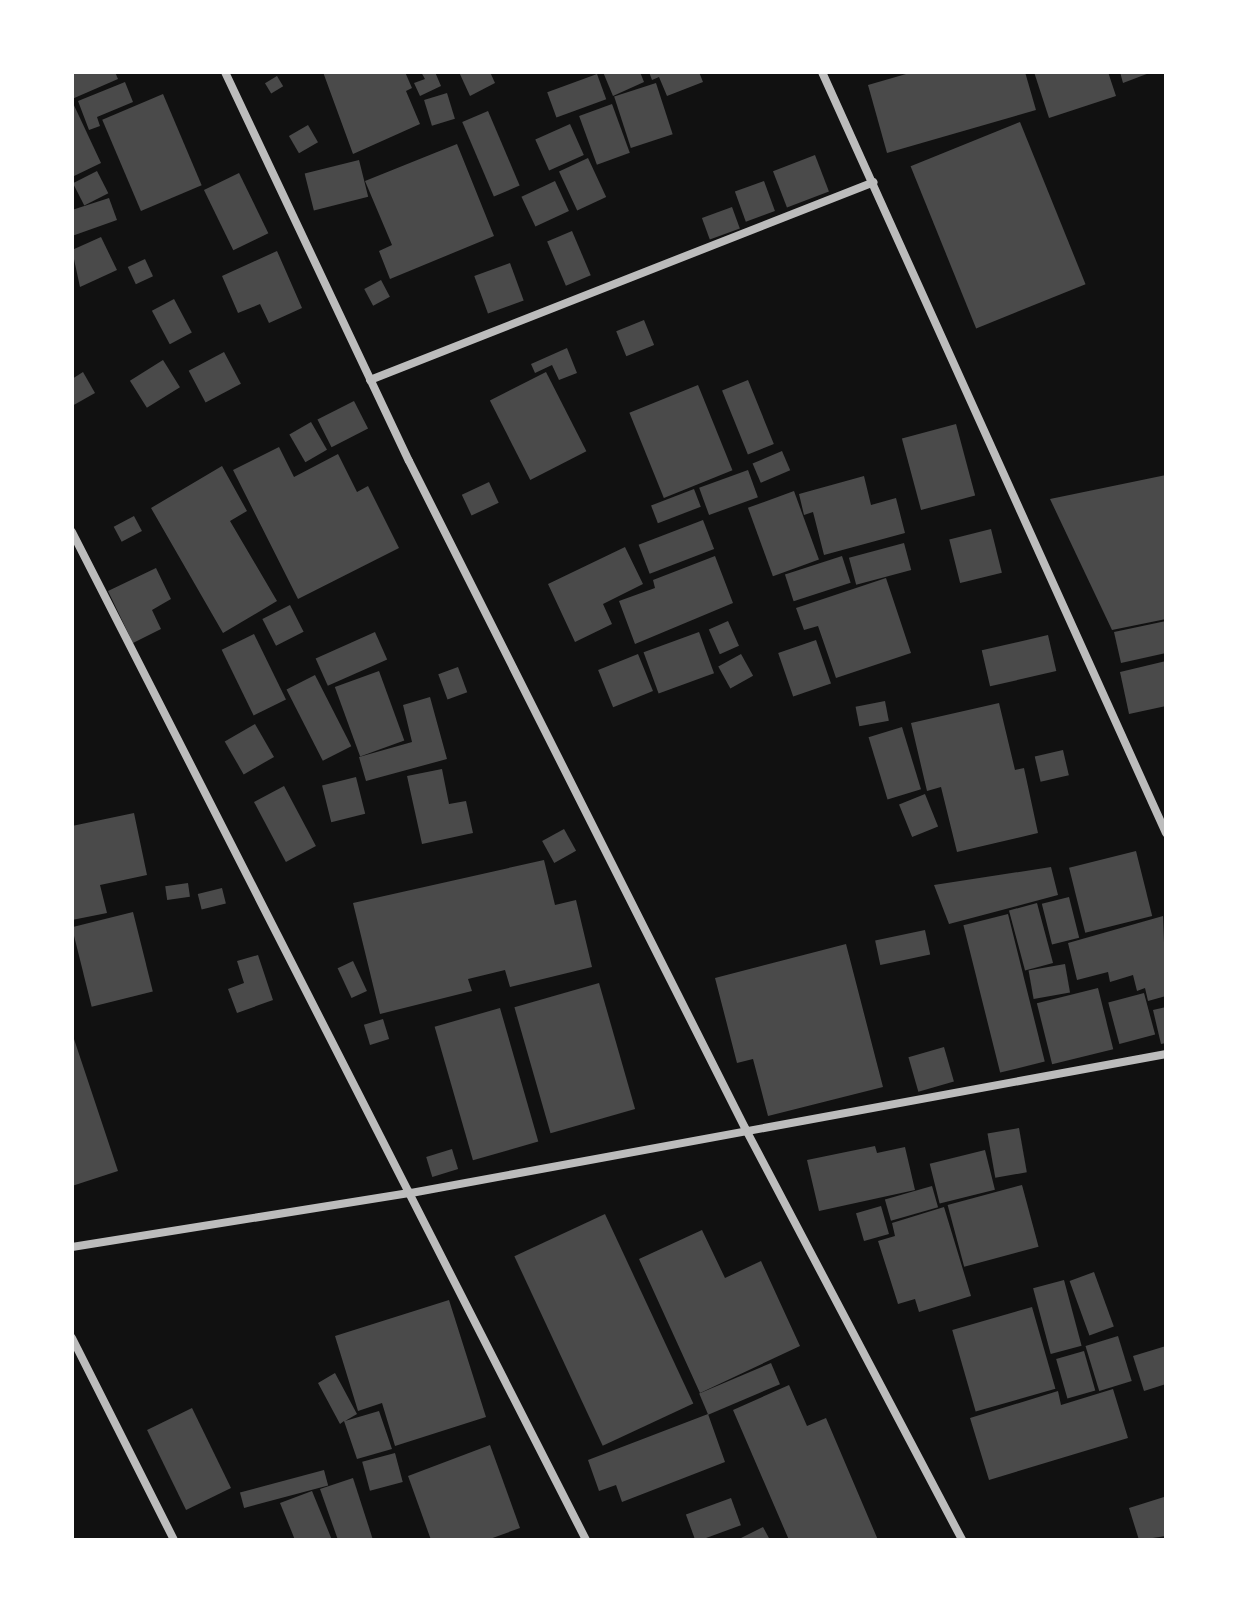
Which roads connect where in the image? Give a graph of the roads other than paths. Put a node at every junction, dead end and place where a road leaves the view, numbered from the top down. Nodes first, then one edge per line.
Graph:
1 (225, 72) edge
2 (822, 72) edge
3 (874, 182) junction
4 (370, 380) junction
5 (72, 532) edge
6 (1166, 833) edge
7 (1166, 1054) edge
8 (745, 1128) junction
9 (411, 1193) junction
10 (72, 1247) edge
11 (72, 1338) edge
12 (174, 1540) edge
13 (586, 1540) edge
14 (962, 1540) edge

1 - 4 street
2 - 3 street
3 - 4 street
3 - 6 street
4 - 8 street
5 - 9 street
7 - 8 street
8 - 9 street
8 - 14 street
9 - 10 street
9 - 13 street
11 - 12 street

